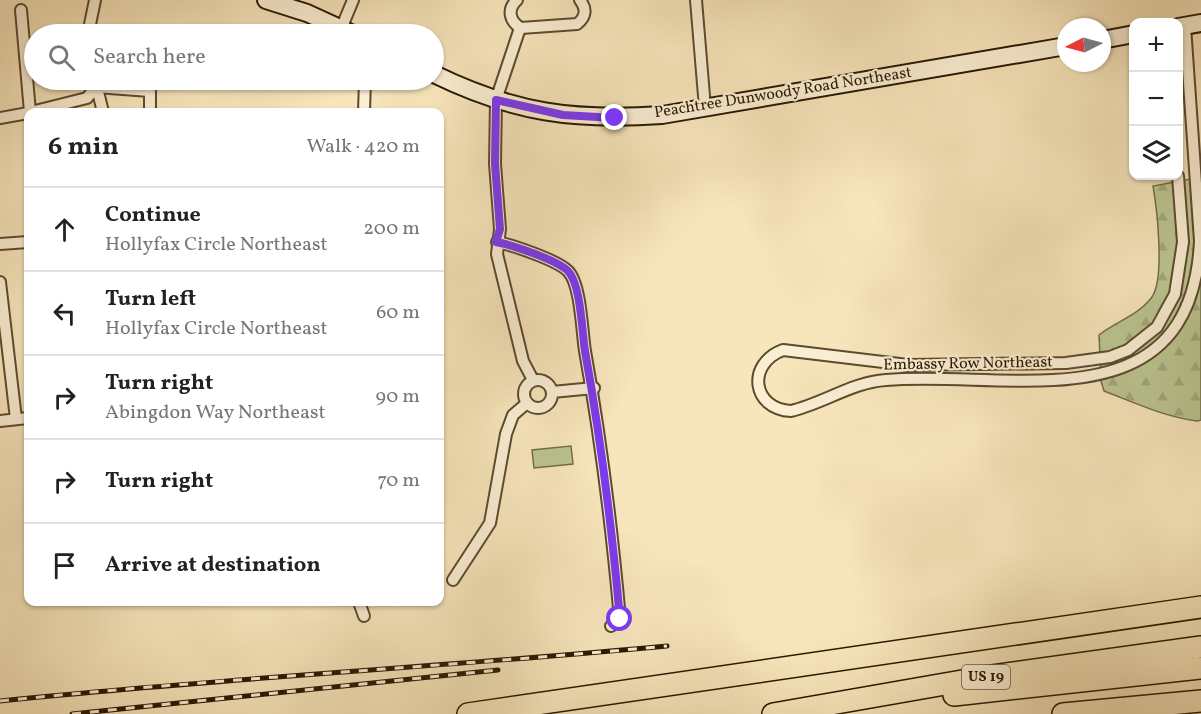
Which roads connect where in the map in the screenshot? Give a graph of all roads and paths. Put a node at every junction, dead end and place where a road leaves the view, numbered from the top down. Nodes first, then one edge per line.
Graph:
1 (95, 0) edge
2 (266, 0) edge
3 (354, 0) edge
4 (518, 0) edge
5 (579, 0) edge
6 (696, 0) edge
7 (21, 10) dead end
8 (90, 24) edge
9 (330, 24) edge
10 (349, 24) edge
11 (1188, 25) edge
12 (520, 28) junction
13 (1129, 35) edge
14 (24, 36) edge
15 (1111, 38) edge
16 (1057, 48) edge
17 (444, 78) edge
18 (30, 90) edge
19 (91, 90) edge
20 (97, 90) edge
21 (143, 90) edge
22 (364, 90) edge
23 (496, 100) junction
24 (33, 108) edge
25 (48, 108) edge
26 (102, 108) edge
27 (150, 108) edge
28 (364, 108) edge
29 (705, 108) junction
30 (24, 113) edge
31 (0, 117) edge
32 (1178, 180) edge
33 (24, 242) edge
34 (496, 242) junction
35 (0, 244) edge
36 (0, 282) edge
37 (533, 380) junction
38 (594, 388) junction
39 (552, 392) junction
40 (527, 403) junction
41 (24, 418) edge
42 (16, 419) junction
43 (0, 421) edge
44 (453, 580) dead end
45 (360, 606) edge
46 (1201, 607) edge
47 (1201, 615) edge
48 (364, 616) dead end
49 (1131, 619) junction
50 (611, 626) dead end
51 (1201, 647) edge
52 (1201, 668) edge
53 (1201, 701) edge
54 (468, 714) edge
55 (773, 714) edge
56 (793, 714) edge
57 (1063, 714) edge

1 - 8 street
2 - 9 street
3 - 10 street
4 - 12 street
5 - 12 street
6 - 29 street
7 - 14 street
11 - 32 street, Embassy Row Northeast
12 - 23 street
13 - 15 street
16 - 29 street, Peachtree Dunwoody Road Northeast
17 - 23 street, Peachtree Dunwoody Road Northeast
18 - 24 street
19 - 25 street
20 - 26 street
21 - 27 street
22 - 28 street
23 - 29 street, Peachtree Dunwoody Road Northeast
23 - 34 street
30 - 31 street
33 - 35 street
34 - 37 street
34 - 38 street
36 - 42 street
37 - 39 street
37 - 40 street
38 - 39 street
38 - 50 street
39 - 40 street
40 - 44 street
41 - 42 street
42 - 43 street
45 - 48 street
46 - 49 highway
47 - 49 highway
49 - 54 highway
51 - 55 highway, US 19
52 - 56 highway
53 - 57 highway

